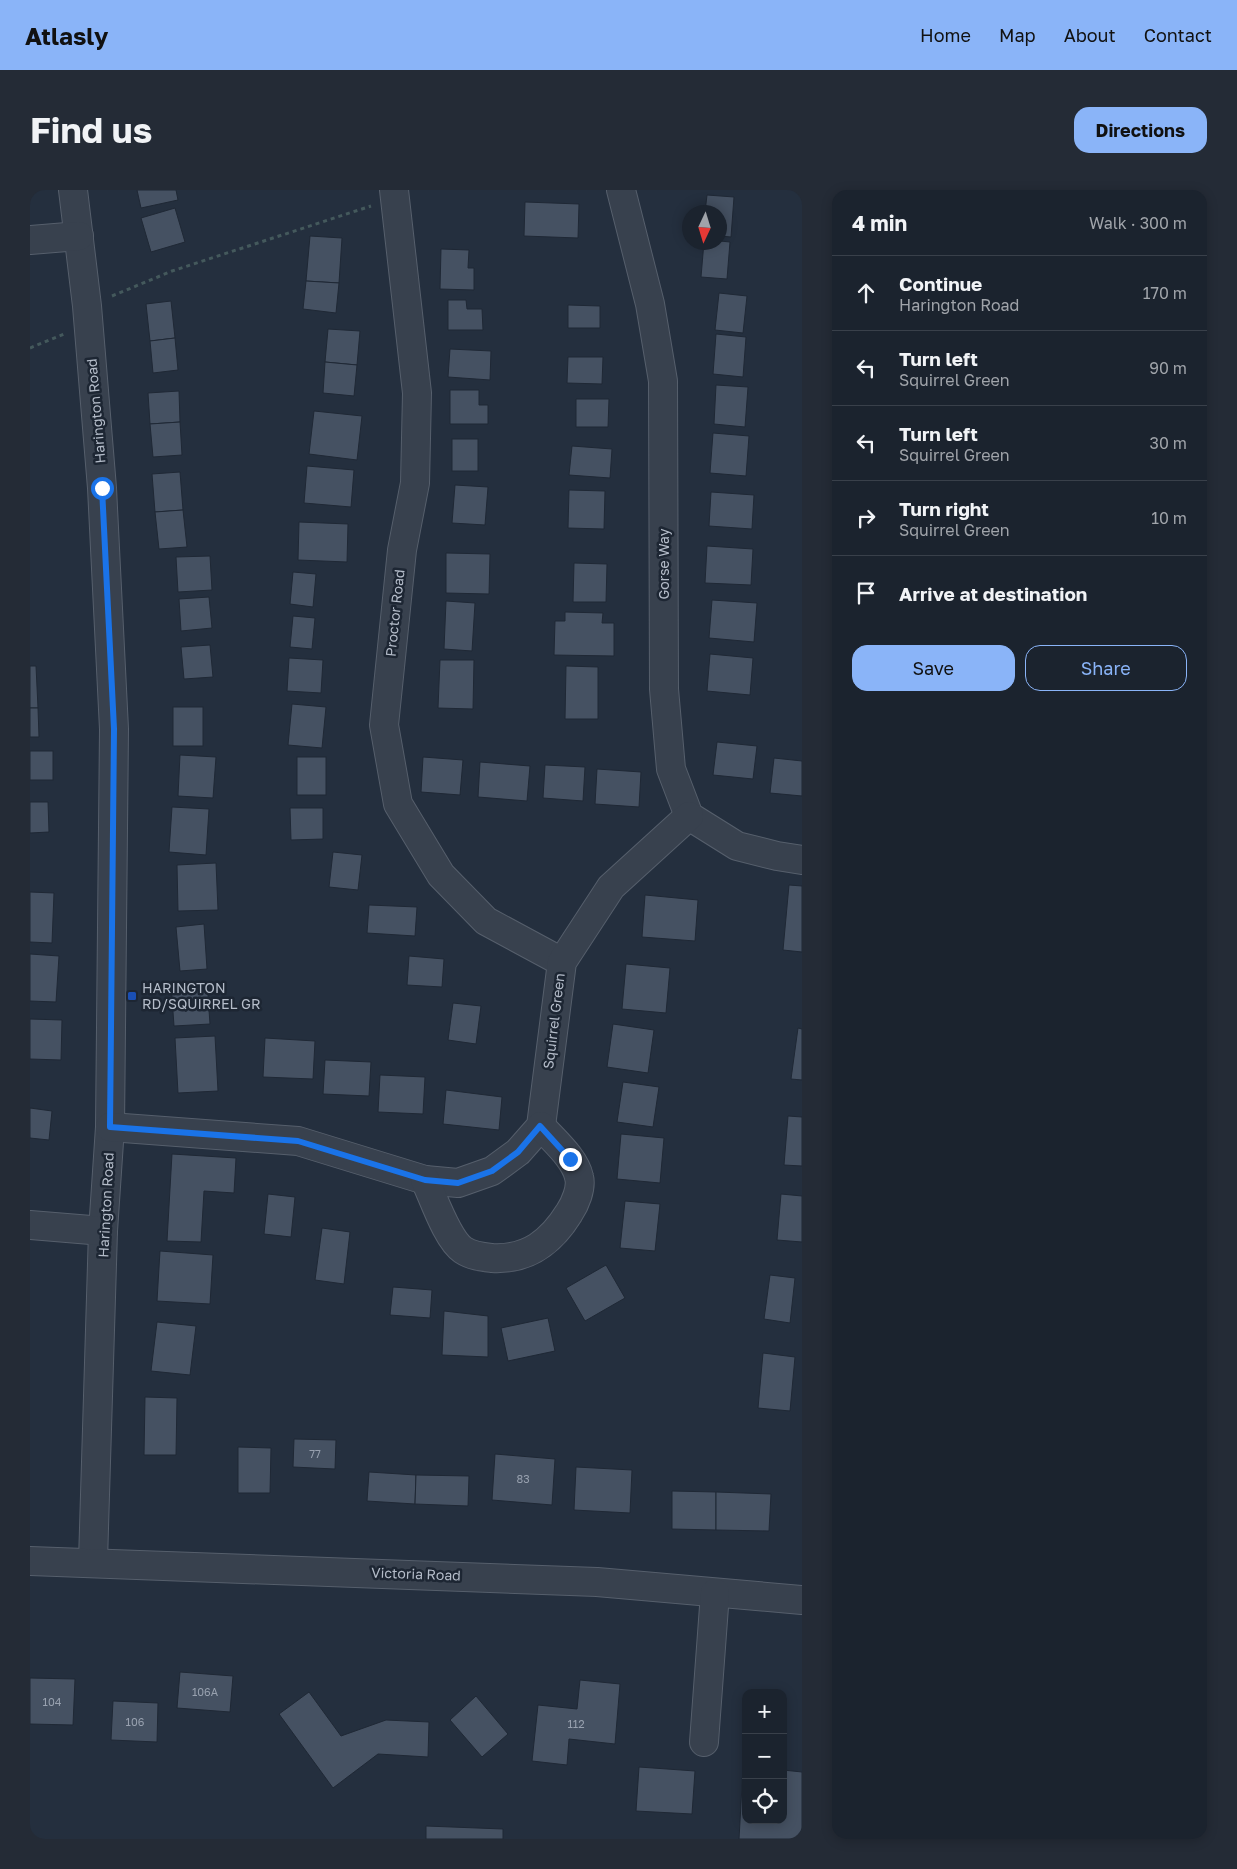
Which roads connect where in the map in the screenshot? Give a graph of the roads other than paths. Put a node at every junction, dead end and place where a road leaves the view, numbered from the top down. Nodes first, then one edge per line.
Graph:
1 (74, 190) edge
2 (621, 190) edge
3 (395, 194) edge
4 (79, 236) junction
5 (30, 240) edge
6 (689, 816) junction
7 (802, 860) edge
8 (562, 962) junction
9 (540, 1126) junction
10 (110, 1127) junction
11 (425, 1180) junction
12 (30, 1225) edge
13 (103, 1230) junction
14 (30, 1561) edge
15 (93, 1561) junction
16 (715, 1592) junction
17 (802, 1600) edge
18 (704, 1742) dead end

1 - 4 street, Harington Road
2 - 6 street, Gorse Way
3 - 8 street, Proctor Road
4 - 5 street
4 - 10 street, Harington Road
6 - 7 street
6 - 8 street, Squirrel Green
8 - 9 street, Squirrel Green
9 - 11 street
9 - 11 street
10 - 11 street
10 - 13 street, Harington Road
12 - 13 street
13 - 15 street, Harington Road
14 - 15 street, Victoria Road
15 - 16 street, Victoria Road
16 - 17 street, Victoria Road
16 - 18 street

